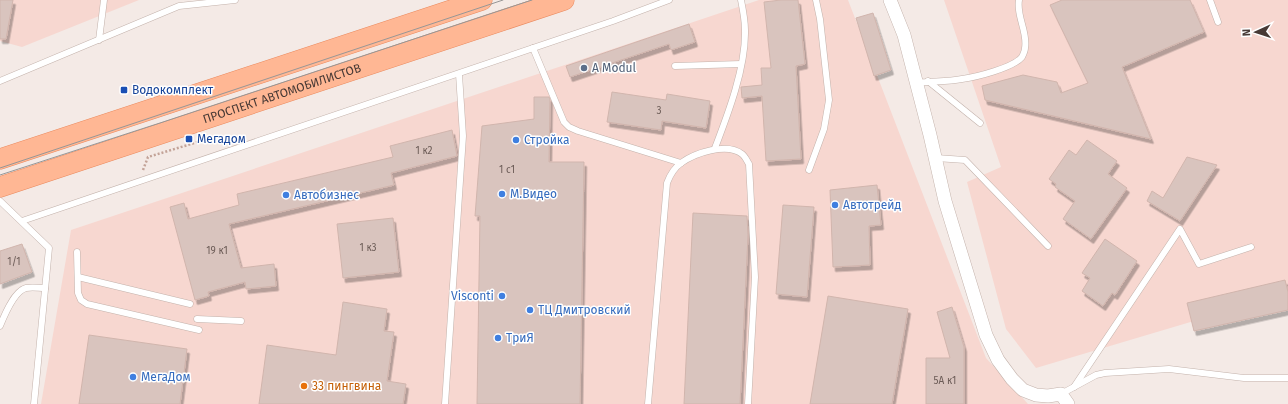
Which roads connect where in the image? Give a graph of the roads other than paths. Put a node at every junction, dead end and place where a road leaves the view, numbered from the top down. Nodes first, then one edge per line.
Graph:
1 (104, 0) edge
2 (191, 0) edge
3 (235, 0) edge
4 (482, 0) edge
5 (564, 0) edge
6 (669, 0) edge
7 (741, 0) edge
8 (816, 0) edge
9 (890, 0) edge
10 (1019, 0) edge
11 (1210, 0) edge
12 (179, 6) junction
13 (1218, 22) dead end
14 (99, 40) junction
15 (533, 48) junction
16 (741, 64) junction
17 (675, 66) dead end
18 (459, 74) junction
19 (0, 81) edge
20 (922, 82) junction
21 (980, 123) dead end
22 (715, 148) junction
23 (936, 158) junction
24 (0, 159) edge
25 (681, 163) junction
26 (810, 170) dead end
27 (0, 187) edge
28 (0, 200) edge
29 (22, 221) junction
30 (1048, 246) dead end
31 (1251, 247) dead end
32 (77, 252) dead end
33 (78, 277) junction
34 (45, 288) junction
35 (190, 304) dead end
36 (197, 319) dead end
37 (241, 321) dead end
38 (0, 326) edge
39 (199, 330) dead end
40 (1288, 378) edge
41 (1074, 387) junction
42 (1065, 399) edge
43 (34, 404) edge
44 (446, 404) edge
45 (648, 404) edge
46 (748, 404) edge

1 - 14 lane
2 - 12 lane
3 - 12 lane
4 - 24 main road
5 - 27 main road, ПРОСПЕКТ АВТОМОБИЛИСТОВ
6 - 15 lane
7 - 16 lane
8 - 26 lane
9 - 20 street
10 - 20 lane
11 - 13 lane
12 - 14 lane
14 - 19 lane
15 - 18 lane
15 - 25 lane
16 - 17 lane
16 - 22 lane
18 - 29 lane
18 - 44 lane
20 - 21 lane
20 - 23 street
22 - 25 lane
22 - 46 lane
23 - 30 lane
23 - 42 street
25 - 45 lane
28 - 29 lane
29 - 34 lane
31 - 41 lane
32 - 33 lane
33 - 35 lane
33 - 39 lane
34 - 38 lane
34 - 43 lane
36 - 37 lane
40 - 41 lane
41 - 42 lane

